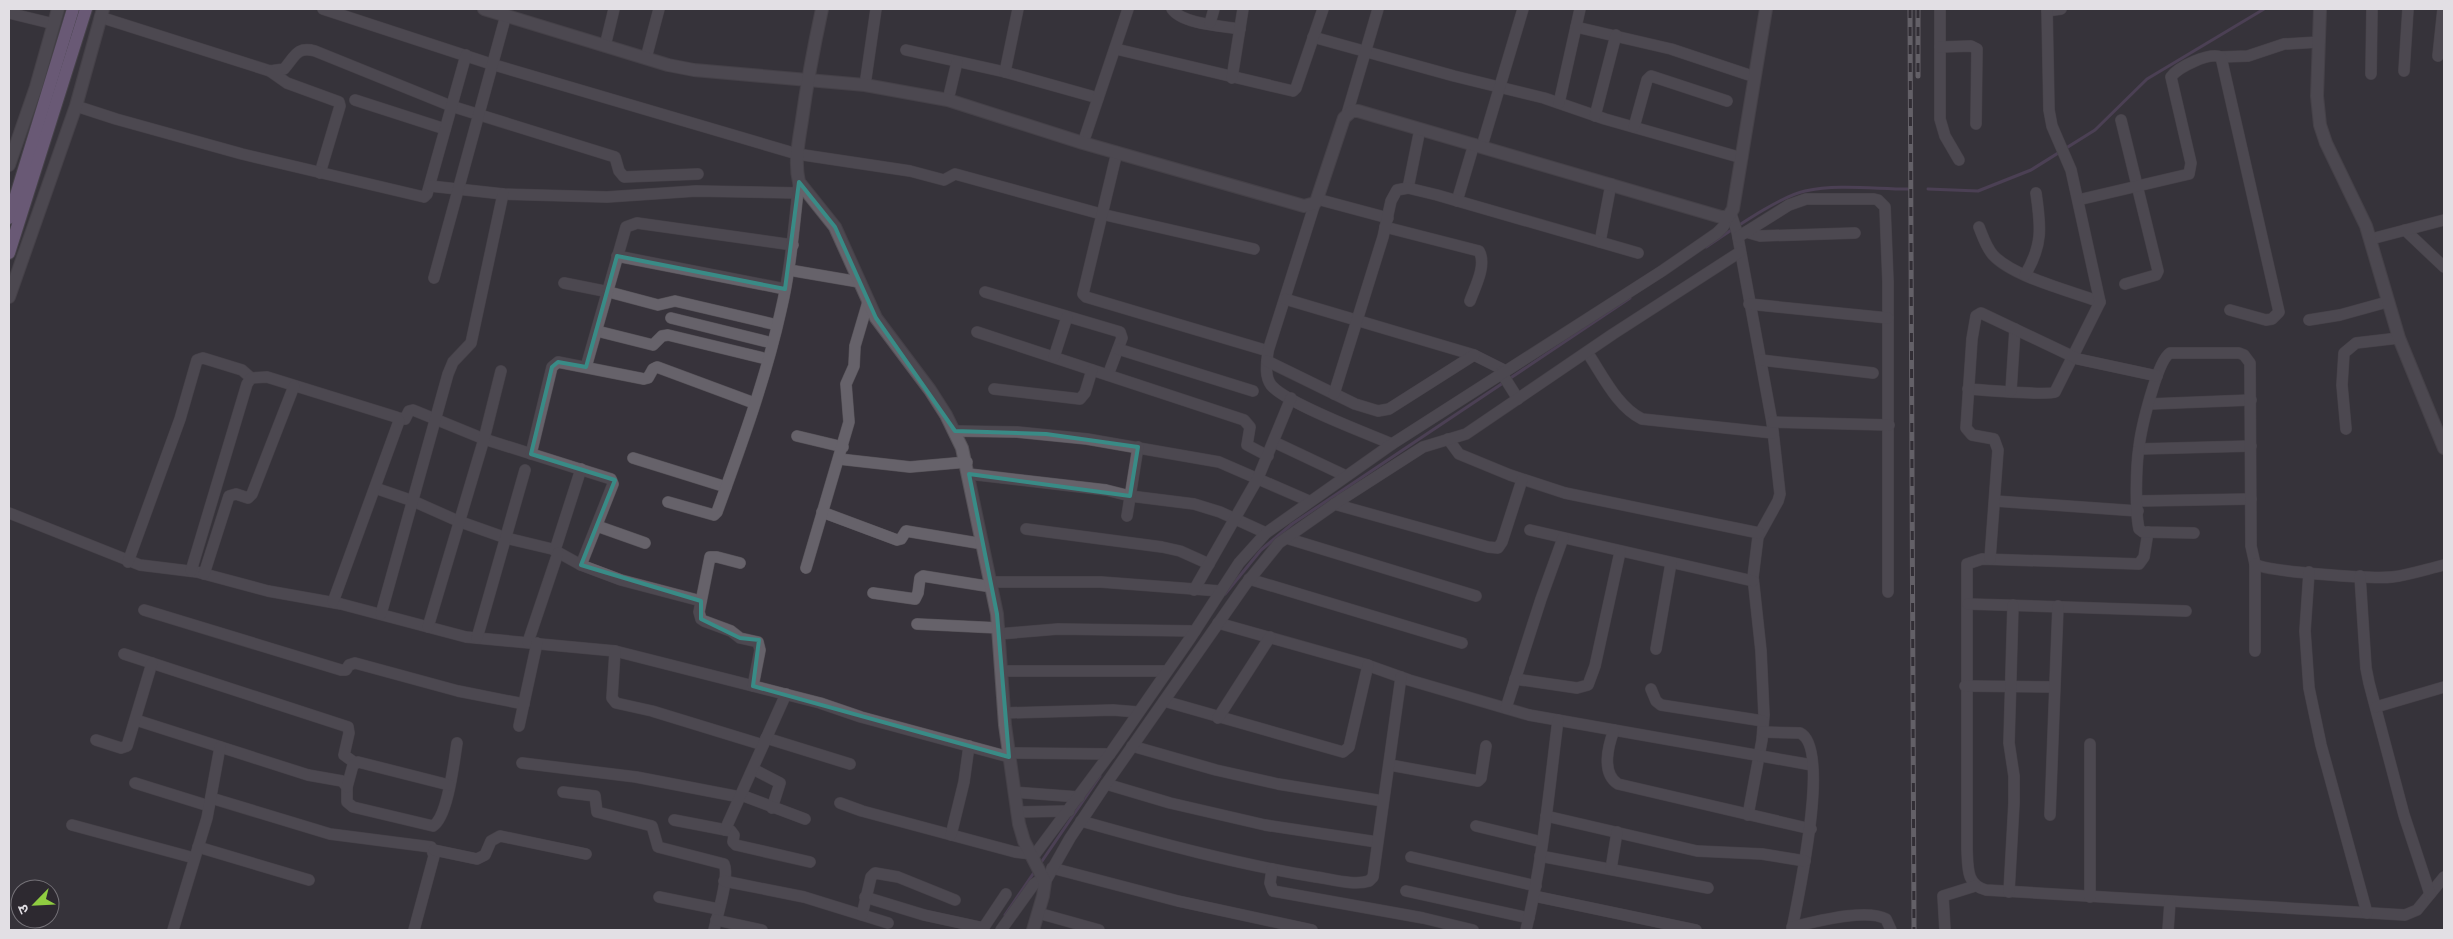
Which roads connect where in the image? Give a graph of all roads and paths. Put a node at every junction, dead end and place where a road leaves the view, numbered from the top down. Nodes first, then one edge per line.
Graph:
1 (58, 9) edge
2 (73, 9) edge
3 (86, 9) edge
4 (323, 9) edge
5 (484, 9) edge
6 (614, 9) edge
7 (659, 9) edge
8 (822, 9) edge
9 (876, 9) edge
10 (1018, 9) edge
11 (1128, 9) edge
12 (1172, 9) edge
13 (1214, 9) edge
14 (1243, 9) edge
15 (1323, 9) edge
16 (1378, 9) edge
17 (1523, 9) edge
18 (1580, 9) edge
19 (1766, 9) edge
20 (1940, 9) edge
21 (2061, 9) edge
22 (2320, 9) edge
23 (2372, 9) edge
24 (2408, 9) edge
25 (2443, 9) edge
26 (2047, 10) edge
27 (9, 12) edge
28 (101, 13) edge
29 (506, 15) junction
30 (1210, 23) junction
31 (54, 24) junction
32 (1576, 27) junction
33 (1240, 29) junction
34 (1616, 35) junction
35 (1313, 37) junction
36 (2320, 42) junction
37 (605, 46) junction
38 (1940, 47) junction
39 (1116, 49) junction
40 (906, 50) dead end
41 (1366, 53) junction
42 (466, 55) junction
43 (2438, 56) dead end
44 (2221, 57) junction
45 (646, 58) junction
46 (957, 62) junction
47 (491, 64) junction
48 (270, 71) junction
49 (2404, 71) dead end
50 (1005, 72) junction
51 (2371, 74) dead end
52 (1754, 77) junction
53 (1232, 78) junction
54 (807, 80) junction
55 (865, 85) junction
56 (1499, 86) junction
57 (1098, 98) junction
58 (355, 100) dead end
59 (948, 100) junction
60 (1727, 101) dead end
61 (1559, 103) junction
62 (76, 106) junction
63 (451, 106) junction
64 (1347, 114) junction
65 (479, 115) junction
66 (1595, 116) junction
67 (2121, 120) dead end
68 (1976, 124) dead end
69 (1634, 127) junction
70 (445, 128) junction
71 (1420, 128) junction
72 (1083, 142) junction
73 (1478, 145) junction
74 (1117, 152) junction
75 (797, 154) junction
76 (1742, 158) junction
77 (1959, 160) dead end
78 (9, 165) edge
79 (320, 173) junction
80 (698, 174) dead end
81 (624, 177) junction
82 (1611, 184) junction
83 (2137, 185) junction
84 (430, 186) junction
85 (799, 188) junction
86 (1408, 188) junction
87 (460, 189) junction
88 (503, 194) junction
89 (2036, 194) dead end
90 (621, 197) junction
91 (2078, 200) junction
92 (1316, 201) junction
93 (1457, 201) junction
94 (1101, 214) junction
95 (9, 218) edge
96 (2444, 220) edge
97 (1386, 222) junction
98 (1736, 226) junction
99 (1979, 227) dead end
100 (2405, 230) junction
101 (1855, 233) dead end
102 (2371, 239) junction
103 (1600, 242) junction
104 (793, 245) junction
105 (1254, 249) dead end
106 (1740, 252) junction
107 (9, 253) edge
108 (1638, 253) dead end
109 (617, 256) junction
110 (2444, 267) edge
111 (789, 270) junction
112 (2025, 274) junction
113 (434, 278) dead end
114 (859, 282) junction
115 (564, 283) dead end
116 (2124, 284) dead end
117 (785, 289) junction
118 (608, 292) junction
119 (985, 292) dead end
120 (9, 297) edge
121 (1286, 299) junction
122 (1470, 301) dead end
123 (868, 302) junction
124 (2100, 302) junction
125 (2387, 302) junction
126 (1749, 304) junction
127 (2230, 310) dead end
128 (1067, 317) junction
129 (672, 318) dead end
130 (1888, 318) junction
131 (1356, 320) junction
132 (2309, 320) dead end
133 (777, 325) junction
134 (2015, 329) junction
135 (597, 331) junction
136 (977, 332) dead end
137 (2399, 338) junction
138 (772, 343) junction
139 (1118, 349) junction
140 (1588, 352) junction
141 (1474, 355) junction
142 (1268, 356) junction
143 (2072, 356) junction
144 (1054, 357) junction
145 (767, 359) junction
146 (1761, 360) junction
147 (586, 367) junction
148 (1092, 370) junction
149 (501, 371) dead end
150 (1873, 372) dead end
151 (1108, 375) junction
152 (1505, 376) junction
153 (2157, 376) junction
154 (251, 378) junction
155 (294, 386) junction
156 (994, 389) dead end
157 (1968, 389) junction
158 (1253, 390) dead end
159 (2011, 391) junction
160 (1334, 394) junction
161 (1291, 398) junction
162 (1518, 399) junction
163 (2251, 400) junction
164 (754, 403) junction
165 (2149, 404) junction
166 (398, 418) junction
167 (436, 420) junction
168 (1889, 425) junction
169 (1772, 428) junction
170 (2346, 429) dead end
171 (955, 431) junction
172 (797, 436) dead end
173 (484, 439) junction
174 (1448, 439) junction
175 (1274, 442) junction
176 (1392, 444) junction
177 (843, 446) junction
178 (2251, 446) junction
179 (1138, 447) junction
180 (2444, 448) edge
181 (2139, 449) junction
182 (531, 454) junction
183 (1268, 456) junction
184 (634, 458) dead end
185 (839, 460) junction
186 (581, 468) junction
187 (968, 468) junction
188 (525, 470) dead end
189 (1346, 476) junction
190 (1258, 478) junction
191 (1522, 480) junction
192 (726, 487) junction
193 (375, 488) junction
194 (1130, 496) junction
195 (2251, 499) junction
196 (413, 501) junction
197 (1309, 501) junction
198 (1995, 501) junction
199 (668, 502) dead end
200 (1334, 504) junction
201 (2138, 506) junction
202 (822, 512) junction
203 (9, 513) edge
204 (1127, 516) dead end
205 (1236, 519) junction
206 (458, 521) junction
207 (597, 526) junction
208 (1026, 529) dead end
209 (1530, 530) dead end
210 (2148, 532) junction
211 (1266, 533) junction
212 (1760, 533) junction
213 (2194, 533) dead end
214 (506, 538) junction
215 (1286, 538) junction
216 (1563, 538) junction
217 (645, 542) dead end
218 (983, 544) junction
219 (557, 552) junction
220 (1620, 552) junction
221 (1990, 559) junction
222 (128, 562) junction
223 (740, 563) dead end
224 (1671, 563) junction
225 (1209, 564) junction
226 (2255, 564) junction
227 (581, 565) junction
228 (2444, 565) edge
229 (806, 568) dead end
230 (190, 572) junction
231 (2309, 572) junction
232 (204, 574) junction
233 (2360, 576) junction
234 (1249, 579) junction
235 (1753, 581) junction
236 (991, 585) junction
237 (1194, 590) junction
238 (1220, 591) junction
239 (1888, 592) dead end
240 (872, 593) dead end
241 (1476, 596) dead end
242 (701, 601) junction
243 (333, 602) junction
244 (1968, 604) junction
245 (2012, 605) junction
246 (2058, 606) junction
247 (144, 610) dead end
248 (2186, 611) dead end
249 (381, 614) junction
250 (1218, 623) junction
251 (917, 624) dead end
252 (428, 627) junction
253 (1196, 630) junction
254 (999, 631) junction
255 (1270, 637) junction
256 (476, 638) junction
257 (532, 643) junction
258 (1462, 643) dead end
259 (1656, 650) dead end
260 (615, 651) junction
261 (2255, 651) dead end
262 (124, 654) dead end
263 (152, 663) junction
264 (1368, 666) junction
265 (1002, 671) junction
266 (1166, 671) junction
267 (1402, 677) junction
268 (1515, 679) junction
269 (754, 686) junction
270 (1965, 686) junction
271 (2444, 686) edge
272 (2010, 687) junction
273 (2054, 688) junction
274 (1651, 689) dead end
275 (786, 694) junction
276 (1164, 701) junction
277 (524, 704) junction
278 (2376, 706) junction
279 (1506, 708) junction
280 (1138, 712) junction
281 (1004, 713) junction
282 (1218, 718) junction
283 (136, 720) junction
284 (1558, 720) junction
285 (519, 726) dead end
286 (1763, 727) junction
287 (1614, 730) junction
288 (96, 740) dead end
289 (764, 742) junction
290 (457, 743) dead end
291 (2090, 744) dead end
292 (969, 746) junction
293 (1132, 746) junction
294 (1486, 746) dead end
295 (220, 747) junction
296 (1110, 754) junction
297 (1009, 755) junction
298 (1759, 757) junction
299 (355, 762) junction
300 (522, 763) dead end
301 (850, 764) dead end
302 (1390, 765) junction
303 (1812, 765) junction
304 (752, 769) junction
305 (135, 783) dead end
306 (1106, 784) junction
307 (449, 785) junction
308 (347, 787) junction
309 (563, 792) dead end
310 (1014, 792) junction
311 (740, 796) junction
312 (1079, 797) junction
313 (1383, 801) junction
314 (210, 802) junction
315 (840, 803) dead end
316 (772, 808) junction
317 (1069, 811) junction
318 (1017, 812) junction
319 (1748, 815) junction
320 (2050, 815) dead end
321 (1546, 816) junction
322 (805, 819) dead end
323 (674, 820) dead end
324 (1081, 821) junction
325 (72, 825) dead end
326 (1476, 826) dead end
327 (1811, 829) junction
328 (725, 830) junction
329 (1617, 832) junction
330 (951, 835) junction
331 (1377, 842) junction
332 (1542, 842) junction
333 (434, 850) junction
334 (196, 852) junction
335 (586, 854) dead end
336 (1540, 856) junction
337 (1033, 857) junction
338 (1411, 857) dead end
339 (1805, 861) junction
340 (810, 862) dead end
341 (1611, 869) junction
342 (1272, 870) junction
343 (1045, 876) junction
344 (2444, 877) edge
345 (309, 880) dead end
346 (724, 881) junction
347 (1975, 886) junction
348 (1708, 888) dead end
349 (1406, 891) dead end
350 (1535, 891) junction
351 (2009, 892) junction
352 (1006, 894) dead end
353 (2430, 894) junction
354 (659, 897) dead end
355 (865, 897) junction
356 (2090, 897) junction
357 (955, 900) dead end
358 (2170, 902) junction
359 (1038, 913) junction
360 (2367, 914) junction
361 (862, 915) junction
362 (1529, 918) junction
363 (716, 920) edge
364 (888, 923) dead end
365 (983, 929) edge
366 (1792, 929) edge
367 (173, 930) edge
368 (414, 930) edge
369 (762, 930) edge
370 (1001, 930) edge
371 (1033, 930) edge
372 (1099, 930) edge
373 (1312, 930) edge
374 (1473, 930) edge
375 (1526, 930) edge
376 (1696, 930) edge
377 (1891, 930) edge
378 (1946, 930) edge
379 (2168, 930) edge

1 - 31 street
2 - 95 main road
3 - 107 main road
4 - 42 street
5 - 29 street
6 - 37 street
7 - 45 street
8 - 54 street
9 - 55 street
10 - 50 street
11 - 39 street
12 - 30 street
13 - 30 street
14 - 33 street
15 - 35 street
16 - 41 street
17 - 56 street
18 - 32 street
19 - 52 street
20 - 38 street
21 - 26 street
22 - 36 street
23 - 51 street
24 - 49 street
25 - 43 street
26 - 91 street
27 - 31 street
28 - 48 street
28 - 62 street
29 - 37 street
29 - 47 street
30 - 33 street
31 - 78 street
32 - 34 street
32 - 61 street
33 - 53 street
34 - 52 street
34 - 66 street
35 - 41 street
35 - 53 street
36 - 44 street
36 - 102 street
37 - 45 street
38 - 68 street
38 - 77 street
39 - 53 street
39 - 57 street
40 - 46 street
41 - 56 street
41 - 64 street
42 - 47 street
42 - 63 street
44 - 83 street
44 - 127 street
45 - 54 street
46 - 50 street
46 - 59 street
47 - 65 street
47 - 75 street
48 - 63 street
48 - 79 street
50 - 57 street
52 - 76 street
54 - 55 street
54 - 75 street
55 - 59 street
56 - 61 street
56 - 73 street
57 - 72 street
58 - 70 street
59 - 72 street
60 - 69 street
61 - 66 street
62 - 79 street
62 - 120 street
63 - 65 street
63 - 70 street
64 - 71 street
64 - 92 street
65 - 81 street
65 - 87 street
66 - 69 street
67 - 83 street
69 - 76 street
70 - 84 street
71 - 73 street
71 - 86 street
72 - 74 street
73 - 82 street
73 - 93 street
74 - 92 street
74 - 94 street
75 - 85 street
75 - 94 street
76 - 98 street
79 - 84 street
80 - 81 street
81 - 90 street
82 - 98 street
82 - 103 street
83 - 91 street
83 - 116 street
84 - 87 street
85 - 90 street
85 - 104 street
85 - 114 street
86 - 93 street
86 - 97 street
87 - 88 street
87 - 113 street
88 - 90 street
88 - 167 street
89 - 112 street
91 - 124 street
92 - 97 street
92 - 121 street
93 - 103 street
94 - 105 street
94 - 142 street
96 - 100 street
97 - 122 street
97 - 131 street
98 - 101 street
98 - 106 street
98 - 130 street
98 - 152 street
99 - 112 street
100 - 102 street
100 - 110 street
102 - 125 street
103 - 108 street
104 - 109 street
104 - 111 street
106 - 126 street
106 - 140 street
109 - 117 street
109 - 118 street
111 - 114 street
111 - 117 street
112 - 124 street
114 - 123 street
115 - 118 street
117 - 133 street
118 - 133 street
118 - 135 street
119 - 128 street
121 - 131 street
121 - 142 street
123 - 171 street
123 - 177 street
124 - 143 street
125 - 132 street
125 - 137 street
126 - 130 street
126 - 146 street
128 - 139 street
128 - 144 street
129 - 138 street
130 - 168 street
131 - 141 street
131 - 160 street
133 - 138 street
134 - 143 street
134 - 157 street
134 - 159 street
135 - 145 street
135 - 147 street
136 - 144 street
137 - 170 street
137 - 180 street
138 - 145 street
139 - 151 street
139 - 158 street
140 - 162 street
140 - 169 street
141 - 152 street
141 - 160 street
142 - 160 street
142 - 161 street
143 - 153 street
143 - 159 street
144 - 148 street
145 - 164 street
146 - 150 street
146 - 169 street
147 - 164 street
147 - 182 street
148 - 151 street
148 - 156 street
149 - 173 street
151 - 183 street
152 - 162 street
152 - 176 street
153 - 163 street
153 - 165 street
154 - 155 street
154 - 222 street
154 - 230 street
155 - 166 street
155 - 232 street
157 - 159 street
157 - 198 street
161 - 175 street
161 - 176 street
162 - 174 street
163 - 165 street
163 - 178 street
164 - 192 street
165 - 181 street
166 - 167 street
166 - 193 street
167 - 173 street
167 - 196 street
168 - 169 street
168 - 239 street
169 - 212 street
171 - 179 street
171 - 187 street
172 - 177 street
173 - 182 street
173 - 206 street
174 - 191 street
174 - 200 street
175 - 183 street
175 - 189 street
176 - 189 street
177 - 185 street
178 - 181 street
178 - 195 street
179 - 190 street
179 - 194 street
181 - 201 street
182 - 186 street
183 - 190 street
184 - 192 street
185 - 187 street
185 - 202 street
186 - 207 street
186 - 219 street
187 - 194 street
187 - 218 street
188 - 214 street
189 - 197 street
190 - 197 street
190 - 205 street
191 - 200 street
191 - 212 street
192 - 199 street
193 - 196 street
193 - 243 street
194 - 204 street
194 - 205 street
195 - 201 street
195 - 226 street
196 - 206 street
196 - 249 street
197 - 211 street
198 - 201 street
198 - 221 street
200 - 215 street
201 - 210 street
202 - 218 street
202 - 229 street
203 - 222 street
205 - 211 street
205 - 225 street
206 - 214 street
206 - 252 street
207 - 217 street
207 - 227 street
208 - 225 street
209 - 216 street
210 - 213 street
210 - 221 street
211 - 238 street
212 - 235 street
214 - 219 street
214 - 256 street
215 - 234 street
215 - 241 street
216 - 220 street
216 - 268 street
218 - 236 street
219 - 227 street
219 - 257 street
220 - 224 street
220 - 268 street
221 - 244 street
222 - 230 street
223 - 242 street
224 - 235 street
224 - 259 street
225 - 237 street
226 - 231 street
226 - 261 street
227 - 242 street
228 - 233 street
230 - 232 street
231 - 233 street
231 - 360 street
232 - 243 street
233 - 278 street
234 - 250 street
234 - 258 street
235 - 286 street
236 - 237 street
236 - 240 street
236 - 254 street
237 - 238 street
238 - 253 street
242 - 269 street
243 - 249 street
244 - 245 street
244 - 270 street
245 - 246 street
245 - 272 street
246 - 248 street
246 - 273 street
247 - 277 street
249 - 252 street
250 - 255 street
250 - 276 street
251 - 254 street
252 - 256 street
253 - 254 street
253 - 266 street
254 - 265 street
255 - 264 street
255 - 282 street
256 - 257 street
257 - 260 street
257 - 277 street
260 - 269 street
260 - 289 street
262 - 263 street
263 - 283 street
263 - 299 street
264 - 267 street
264 - 282 street
265 - 266 street
265 - 281 street
266 - 280 street
267 - 279 street
267 - 302 street
268 - 279 street
269 - 275 street
270 - 272 street
270 - 347 street
271 - 278 street
272 - 273 street
272 - 351 street
273 - 320 street
274 - 286 street
275 - 289 street
275 - 292 street
276 - 282 street
276 - 293 street
277 - 285 street
278 - 353 street
279 - 284 street
280 - 281 street
280 - 296 street
281 - 297 street
283 - 288 street
283 - 295 street
284 - 287 street
284 - 321 street
286 - 298 street
286 - 303 street
287 - 298 street
287 - 319 street
289 - 301 street
289 - 304 street
290 - 307 street
291 - 356 street
292 - 297 street
292 - 330 street
293 - 306 street
293 - 313 street
294 - 302 street
295 - 308 street
295 - 314 street
296 - 297 street
296 - 312 street
297 - 310 street
298 - 303 street
298 - 319 street
299 - 307 street
299 - 308 street
300 - 311 street
302 - 313 street
303 - 327 street
304 - 311 street
304 - 316 street
305 - 314 street
306 - 324 street
306 - 331 street
307 - 308 street
309 - 346 street
310 - 312 street
310 - 318 street
311 - 316 street
311 - 328 street
312 - 317 street
313 - 331 street
314 - 333 street
314 - 334 street
315 - 330 street
316 - 322 street
317 - 318 street
317 - 337 street
318 - 337 street
319 - 327 street
321 - 329 street
321 - 332 street
323 - 328 street
324 - 342 street
324 - 343 street
325 - 334 street
326 - 332 street
327 - 339 street
328 - 340 street
329 - 339 street
329 - 341 street
330 - 337 street
331 - 342 street
332 - 336 street
333 - 335 street
333 - 368 street
334 - 345 street
334 - 367 street
336 - 341 street
336 - 350 street
337 - 343 street
338 - 350 street
339 - 366 street
341 - 348 street
342 - 374 street
343 - 359 street
343 - 370 street
343 - 373 street
344 - 353 street
346 - 361 street
346 - 363 street
347 - 351 street
347 - 378 street
349 - 362 street
350 - 362 street
350 - 376 street
351 - 356 street
352 - 365 street
353 - 360 street
354 - 363 street
355 - 357 street
355 - 361 street
355 - 365 street
356 - 358 street
358 - 360 street
358 - 379 street
359 - 371 street
359 - 372 street
361 - 364 street
362 - 375 street
363 - 369 street
366 - 377 street

